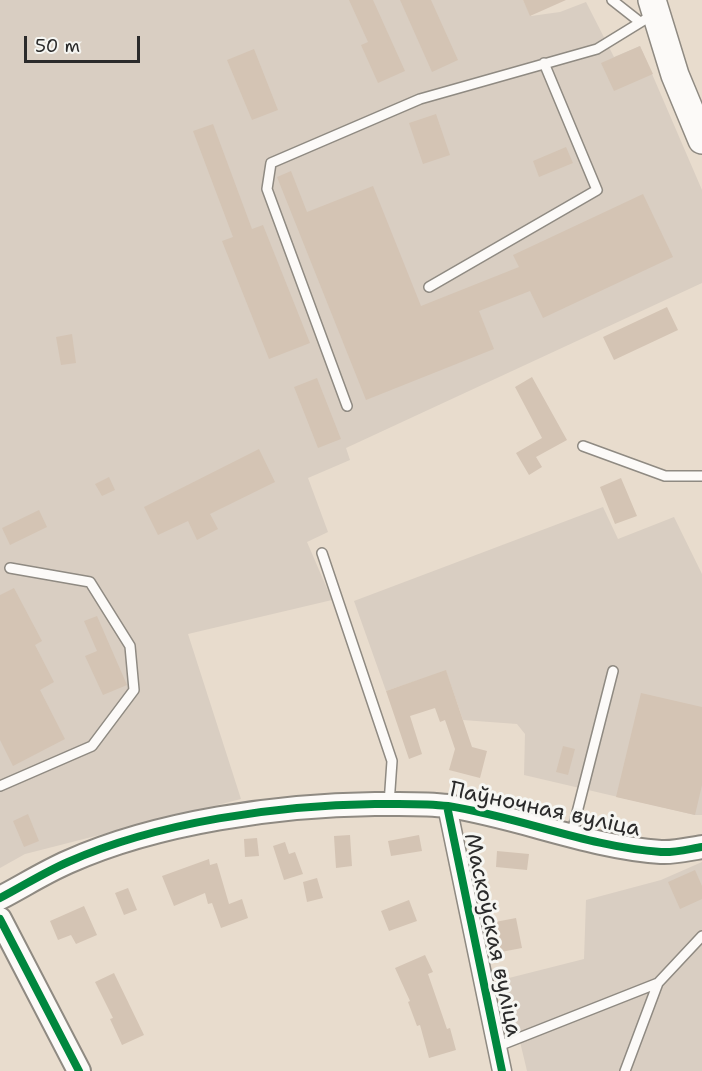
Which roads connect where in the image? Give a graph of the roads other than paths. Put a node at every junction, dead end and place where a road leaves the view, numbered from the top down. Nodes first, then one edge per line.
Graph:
1 (612, 0) edge
2 (649, 12) edge
3 (544, 63) junction
4 (702, 140) edge
5 (429, 287) dead end
6 (347, 406) dead end
7 (583, 446) dead end
8 (702, 476) edge
9 (322, 552) dead end
10 (10, 568) dead end
11 (612, 671) dead end
12 (0, 786) edge
13 (389, 804) junction
14 (447, 806) junction
15 (571, 836) junction
16 (702, 847) edge
17 (0, 898) edge
18 (0, 919) edge
19 (702, 936) edge
20 (658, 983) junction
21 (496, 1047) junction
22 (79, 1071) edge
23 (502, 1071) edge
24 (625, 1071) edge

1 - 2 lane
2 - 3 lane
2 - 4 main road
3 - 5 lane
3 - 6 lane
7 - 8 lane
9 - 13 lane
10 - 12 lane
11 - 15 lane
13 - 14 street, Паўночная вуліца
13 - 17 street, Паўночная вуліца
14 - 15 street, Паўночная вуліца
14 - 21 street, Маскоўская вуліца
15 - 16 street, Паўночная вуліца
18 - 22 street
19 - 20 lane
20 - 21 lane
20 - 24 lane
21 - 23 street, Маскоўская вуліца

